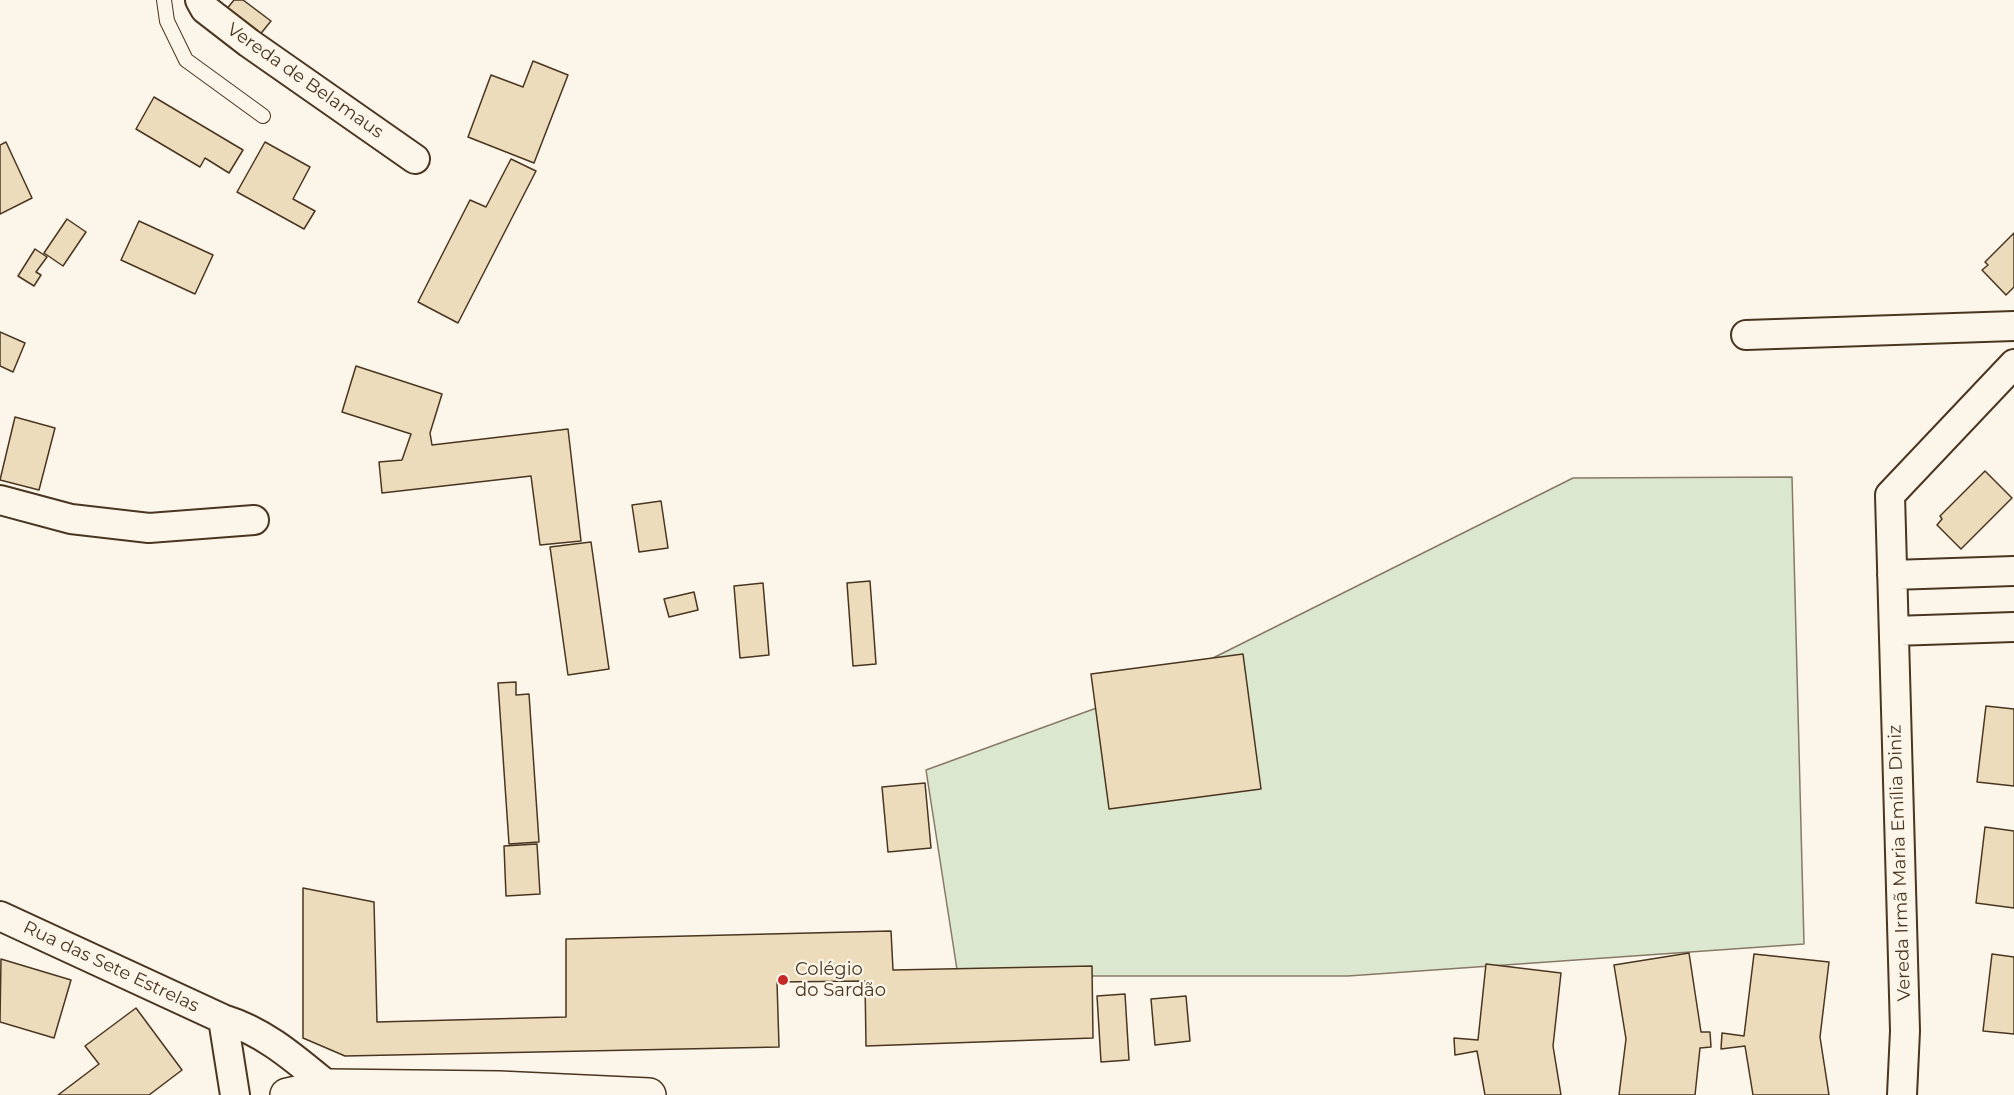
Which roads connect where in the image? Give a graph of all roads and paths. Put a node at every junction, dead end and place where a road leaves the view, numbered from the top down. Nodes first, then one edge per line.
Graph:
1 (164, 0) edge
2 (200, 0) edge
3 (263, 116) dead end
4 (415, 159) dead end
5 (2014, 326) edge
6 (1746, 335) dead end
7 (2014, 364) edge
8 (0, 500) edge
9 (254, 520) dead end
10 (2014, 571) edge
11 (1892, 575) junction
12 (2014, 627) edge
13 (1894, 631) junction
14 (0, 916) edge
15 (223, 1018) junction
16 (328, 1086) junction
17 (235, 1095) edge
18 (287, 1095) edge
19 (650, 1095) edge
20 (1902, 1095) edge

1 - 3 lane
2 - 4 street, Vereda de Belamaus
5 - 6 street
7 - 11 street, Vereda Irmã Maria Emília Diniz
8 - 9 street
10 - 11 street
11 - 13 street, Vereda Irmã Maria Emília Diniz
12 - 13 street
13 - 20 street, Vereda Irmã Maria Emília Diniz
14 - 15 street, Rua das Sete Estrelas
15 - 16 street, Rua das Sete Estrelas
15 - 17 street
16 - 18 main road
16 - 19 main road

